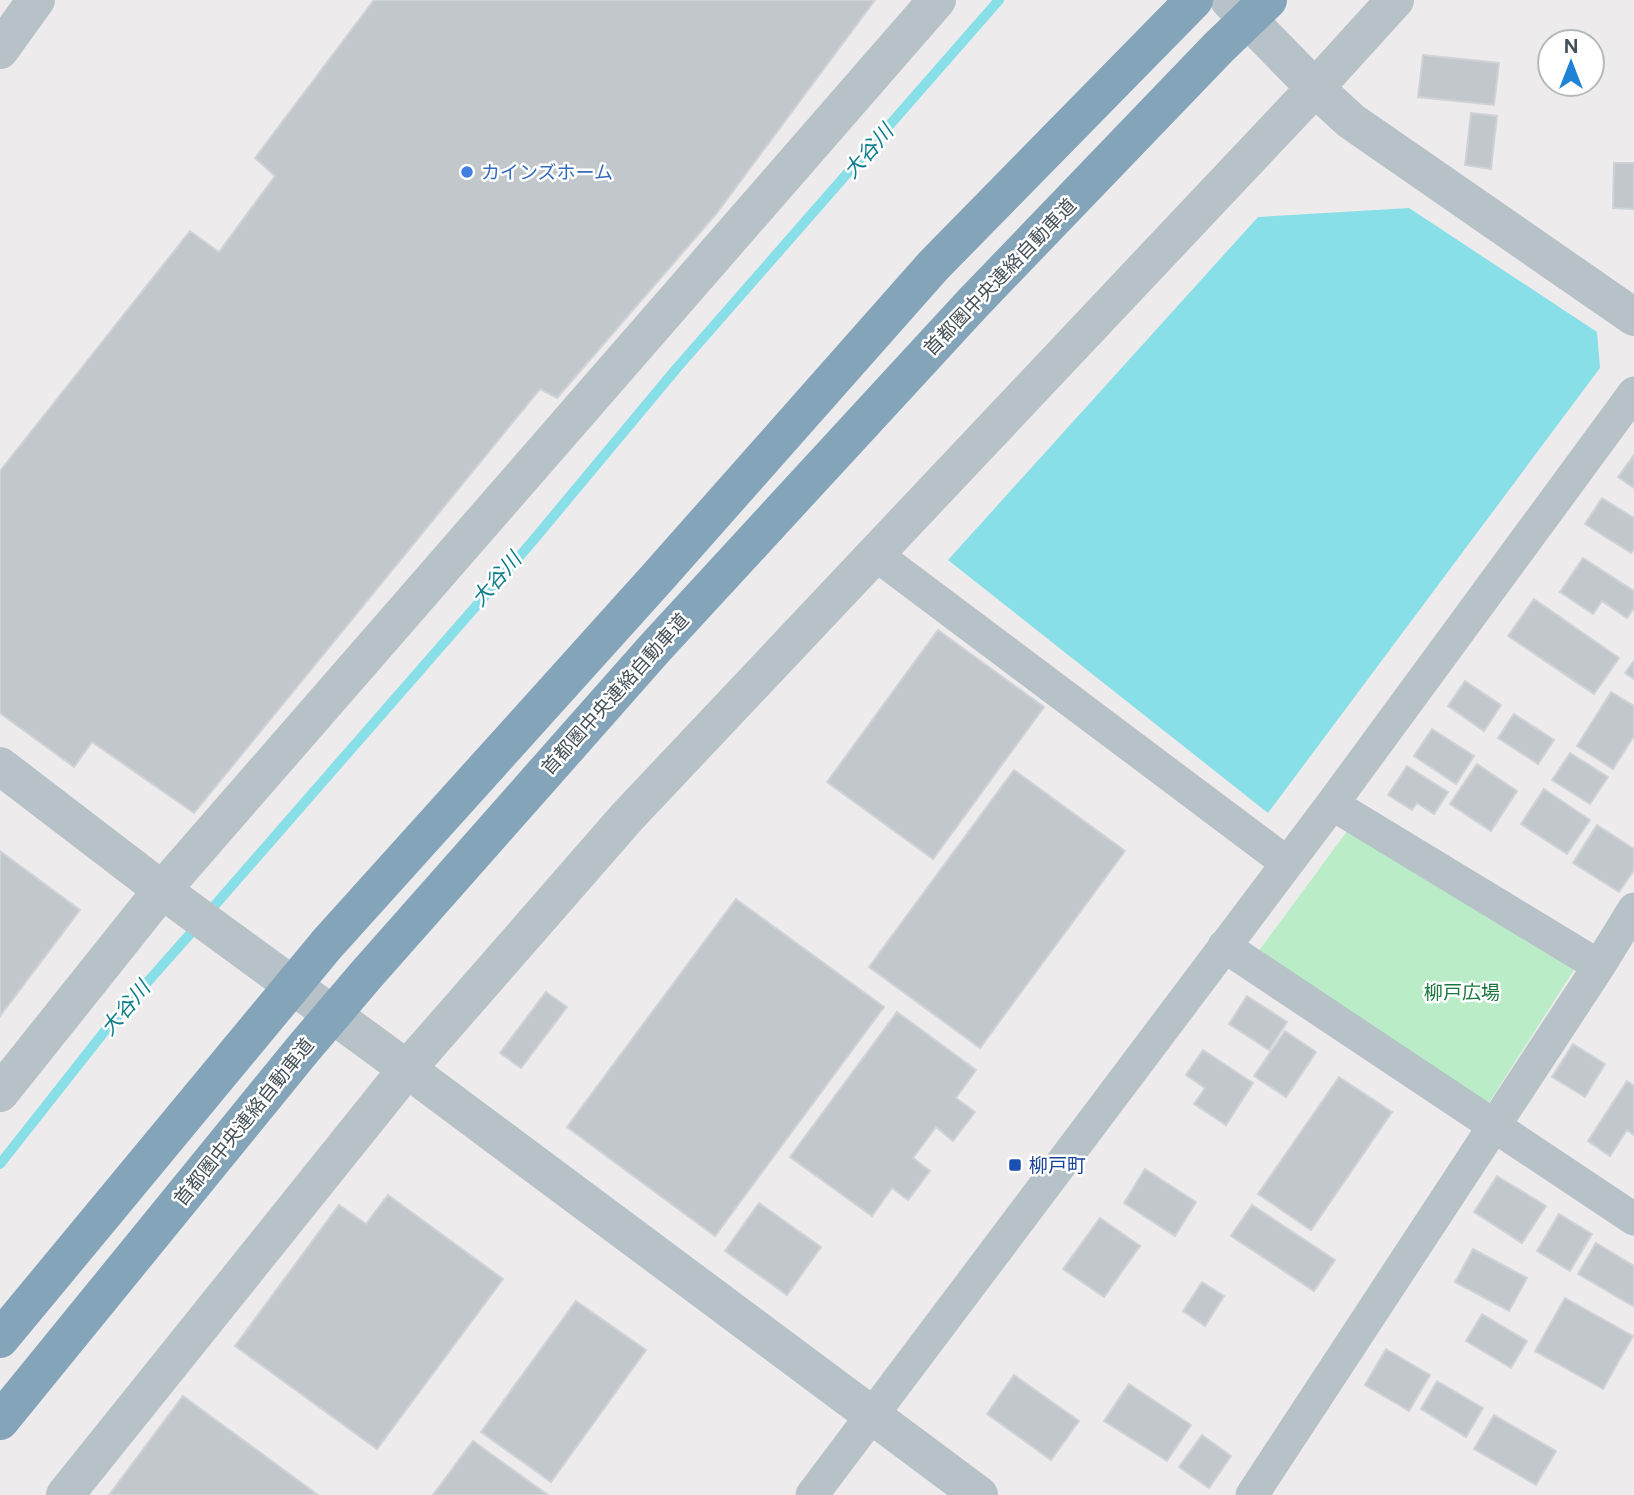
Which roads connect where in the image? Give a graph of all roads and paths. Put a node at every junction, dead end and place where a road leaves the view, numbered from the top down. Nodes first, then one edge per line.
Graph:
1 (36, 0) edge
2 (937, 0) edge
3 (1228, 0) edge
4 (1268, 0) edge
5 (1395, 0) edge
6 (1188, 6) edge
7 (0, 50) edge
8 (1315, 88) junction
9 (1634, 317) edge
10 (1634, 393) edge
11 (875, 554) junction
12 (0, 766) edge
13 (1332, 804) junction
14 (1287, 863) junction
15 (162, 890) junction
16 (1634, 909) edge
17 (1224, 946) junction
18 (1598, 966) junction
19 (407, 1069) junction
20 (0, 1093) edge
21 (1494, 1125) junction
22 (1634, 1219) edge
23 (0, 1339) edge
24 (871, 1414) junction
25 (0, 1421) edge
26 (65, 1495) edge
27 (812, 1495) edge
28 (979, 1495) edge
29 (1252, 1495) edge

1 - 7 street
2 - 15 street
3 - 8 street
4 - 25 highway, 首都圏中央連絡自動車道
5 - 8 street
6 - 23 highway
8 - 9 street
8 - 11 street
10 - 13 street
11 - 14 street
11 - 19 street
12 - 15 street
13 - 14 street
13 - 18 street
14 - 17 street
15 - 19 street
15 - 20 street
16 - 18 street
17 - 21 street
17 - 24 street
18 - 21 street
19 - 24 street
19 - 26 street
21 - 22 street
21 - 29 street
24 - 27 street
24 - 28 street

